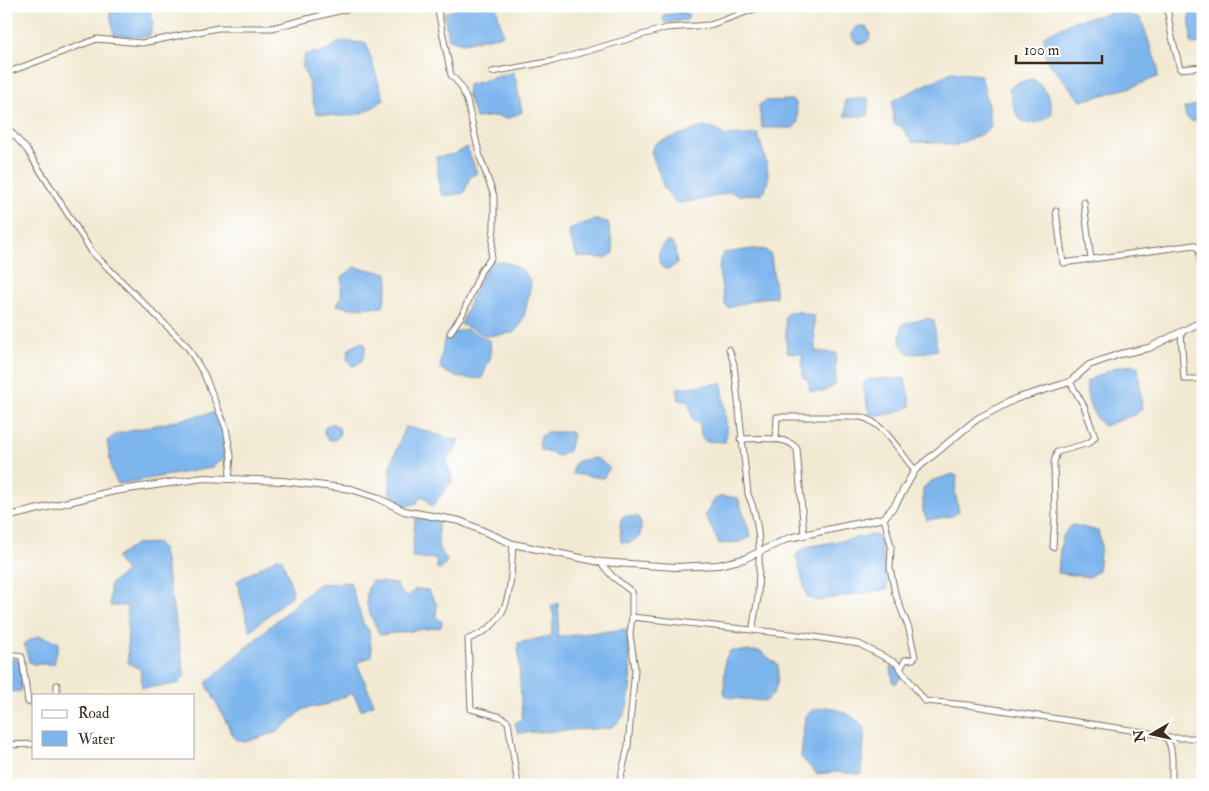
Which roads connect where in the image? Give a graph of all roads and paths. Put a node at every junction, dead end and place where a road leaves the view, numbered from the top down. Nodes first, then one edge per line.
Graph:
1 (358, 6) edge
2 (437, 6) edge
3 (770, 6) edge
4 (1168, 6) edge
5 (760, 7) edge
6 (1203, 67) edge
7 (492, 72) dead end
8 (6, 73) edge
9 (6, 126) edge
10 (1084, 202) dead end
11 (1056, 211) dead end
12 (1091, 260) junction
13 (1203, 287) edge
14 (1203, 321) edge
15 (1181, 332) junction
16 (450, 333) dead end
17 (729, 349) dead end
18 (1203, 379) edge
19 (1070, 382) junction
20 (740, 439) junction
21 (776, 440) junction
22 (915, 470) junction
23 (229, 479) junction
24 (6, 517) edge
25 (884, 518) junction
26 (804, 535) junction
27 (513, 544) junction
28 (1053, 547) dead end
29 (760, 550) junction
30 (600, 562) junction
31 (632, 617) junction
32 (753, 630) junction
33 (6, 656) edge
34 (901, 668) junction
35 (56, 685) dead end
36 (57, 694) edge
37 (28, 702) dead end
38 (1167, 738) junction
39 (1203, 738) edge
40 (32, 744) edge
41 (6, 745) edge
42 (518, 785) edge
43 (620, 785) edge
44 (1172, 785) edge

1 - 8 street
2 - 16 street
3 - 5 street
4 - 6 street
5 - 7 street
9 - 23 street
10 - 12 street
11 - 12 street
12 - 13 street
14 - 15 street
15 - 18 street
15 - 19 street
17 - 20 street
19 - 22 street
19 - 28 street
20 - 21 street
20 - 29 street
21 - 22 street
21 - 26 street
22 - 25 street
23 - 24 street
23 - 27 street
25 - 26 street
25 - 34 street
26 - 29 street
27 - 30 street
27 - 42 street
29 - 30 street
29 - 32 street
30 - 31 street
31 - 32 street
31 - 43 street
32 - 34 street
33 - 37 street
34 - 38 street
35 - 36 street
38 - 39 street
38 - 44 street
40 - 41 street

